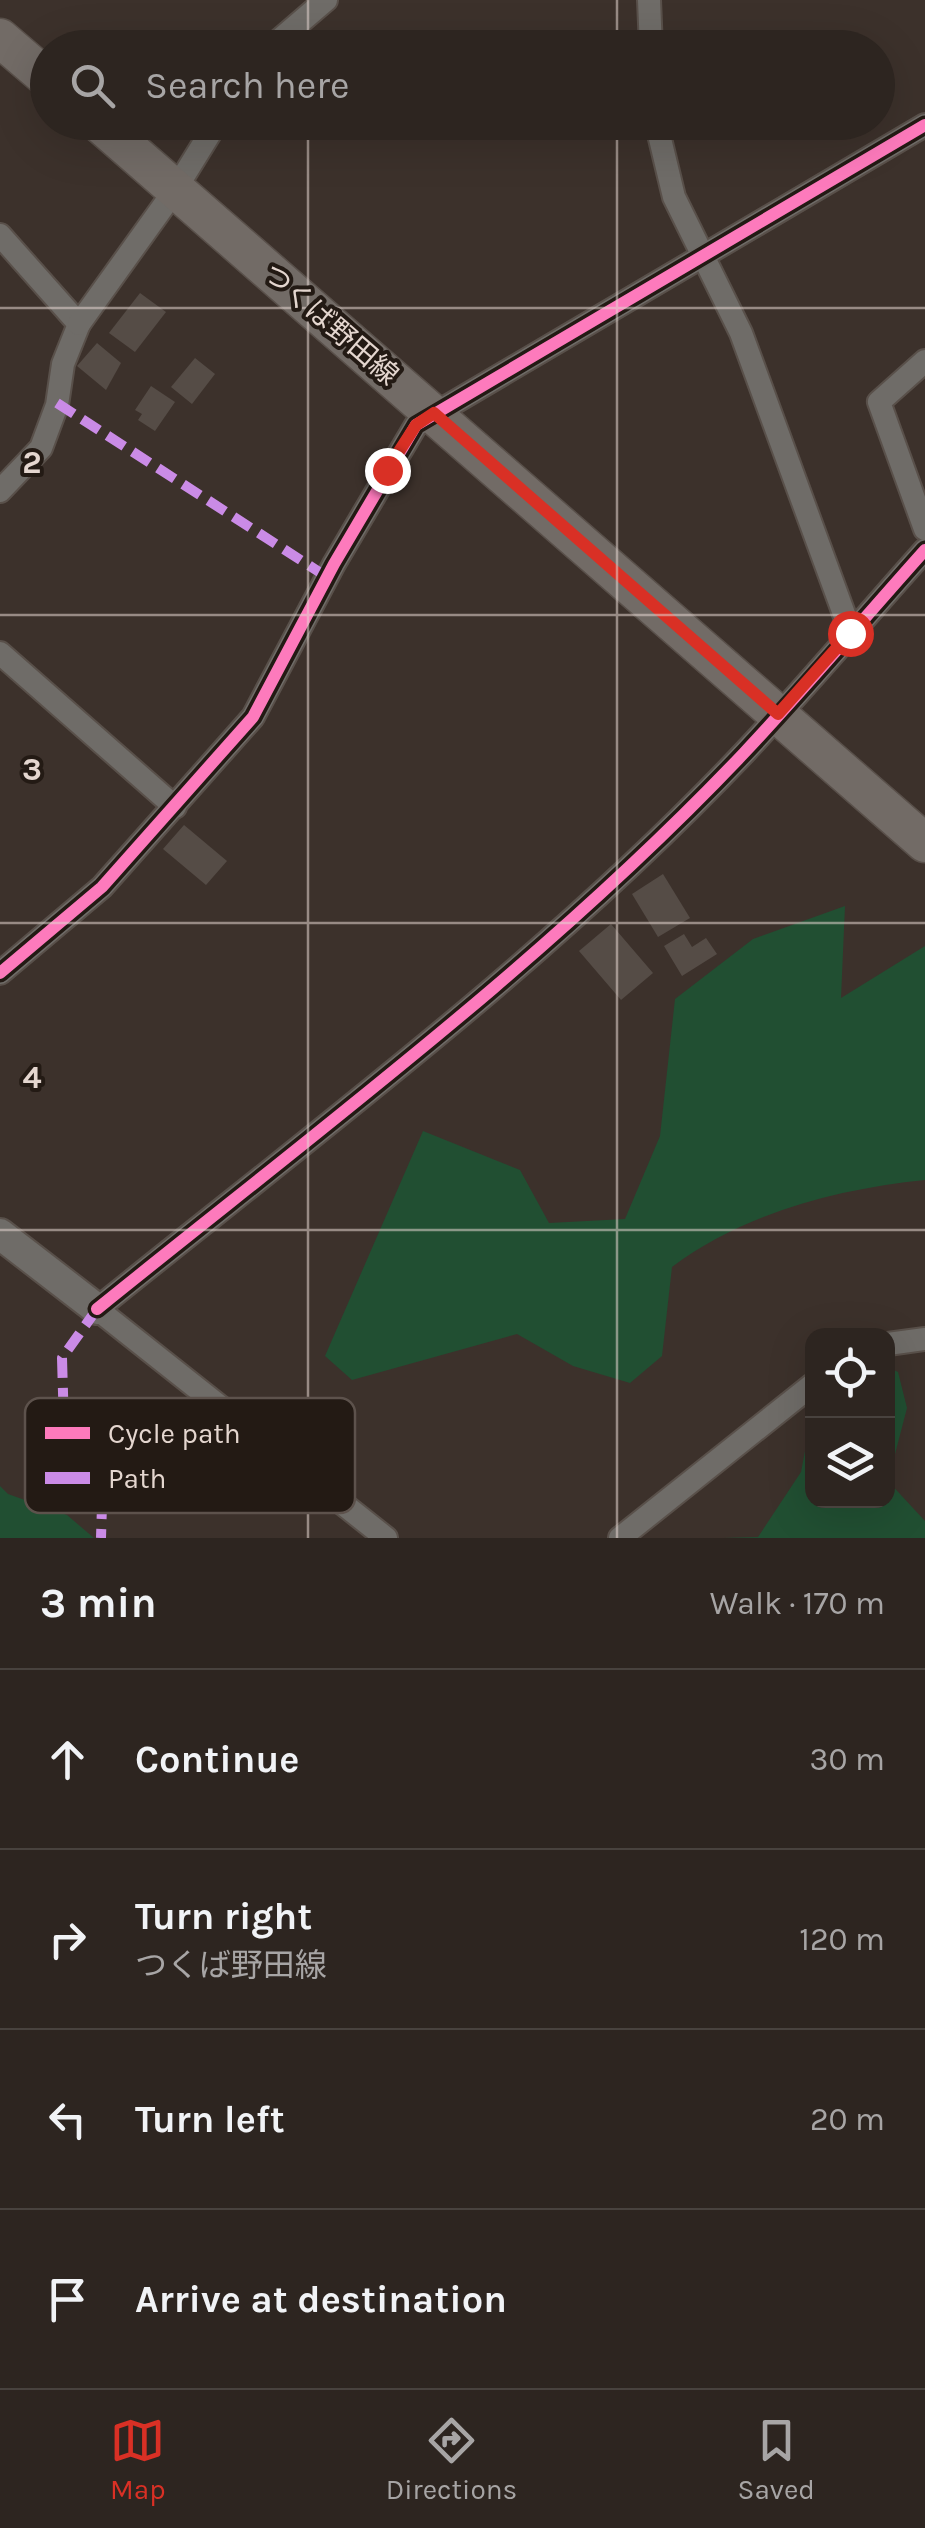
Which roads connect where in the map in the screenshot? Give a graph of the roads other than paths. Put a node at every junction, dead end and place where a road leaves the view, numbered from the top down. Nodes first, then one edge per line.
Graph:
1 (326, 0) edge
2 (649, 0) edge
3 (291, 30) edge
4 (650, 30) edge
5 (0, 38) edge
6 (30, 64) edge
7 (925, 125) edge
8 (119, 140) edge
9 (206, 140) edge
10 (660, 140) edge
11 (176, 190) junction
12 (0, 235) edge
13 (706, 255) junction
14 (79, 324) junction
15 (925, 361) edge
16 (434, 413) junction
17 (0, 490) edge
18 (925, 528) edge
19 (925, 550) edge
20 (850, 633) junction
21 (0, 652) edge
22 (778, 714) junction
23 (175, 808) junction
24 (925, 843) edge
25 (0, 972) edge
26 (0, 1234) edge
27 (97, 1308) junction
28 (925, 1339) edge
29 (895, 1343) edge
30 (805, 1391) edge
31 (210, 1398) edge
32 (355, 1513) edge
33 (386, 1538) edge
34 (620, 1538) edge

1 - 3 street
2 - 4 street
5 - 6 main road
7 - 13 street
8 - 11 main road, つくば野田線
9 - 11 street
10 - 13 street
11 - 14 street
11 - 16 main road, つくば野田線
12 - 14 street
13 - 16 street
13 - 20 street
14 - 17 street
15 - 18 street
16 - 22 main road, つくば野田線
16 - 23 street
19 - 20 street
20 - 22 street
21 - 23 street
22 - 24 main road, つくば野田線
22 - 27 street
23 - 25 street
26 - 27 street
27 - 31 street
28 - 29 street
30 - 34 street
32 - 33 street

